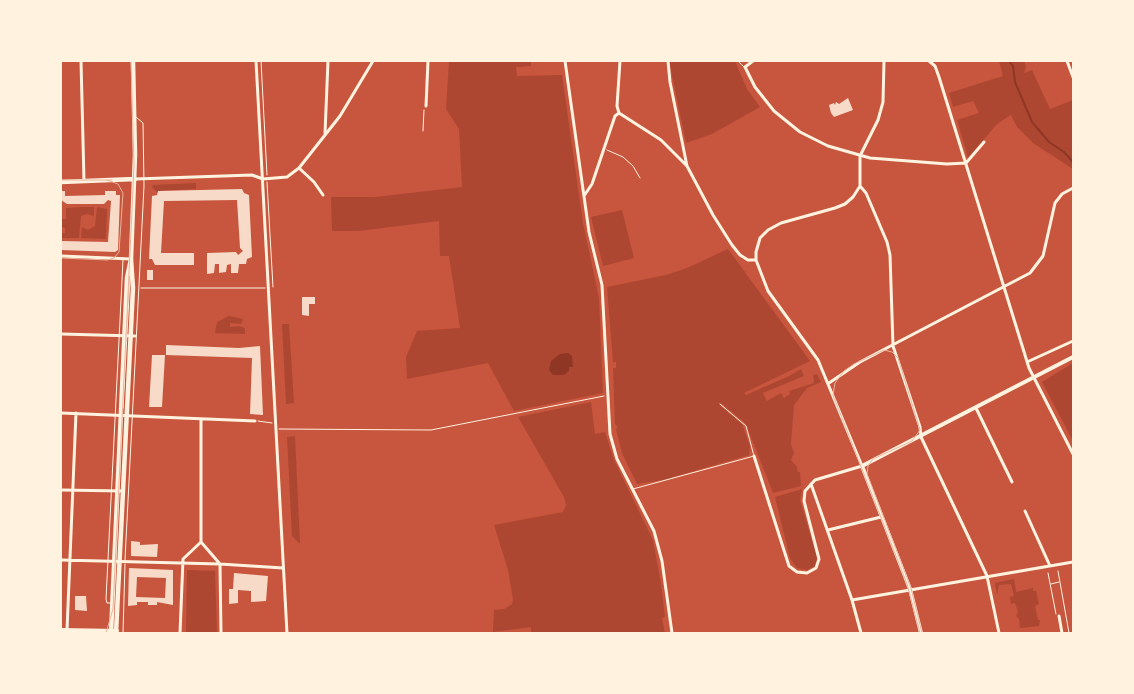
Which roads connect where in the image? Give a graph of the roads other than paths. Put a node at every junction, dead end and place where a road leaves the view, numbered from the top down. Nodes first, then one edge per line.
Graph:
1 (80, 61) edge
2 (133, 61) edge
3 (256, 61) edge
4 (328, 61) edge
5 (373, 61) edge
6 (428, 61) edge
7 (565, 61) edge
8 (620, 61) edge
9 (668, 61) edge
10 (738, 61) edge
11 (754, 61) edge
12 (884, 61) edge
13 (928, 61) edge
14 (1067, 61) edge
15 (745, 67) junction
16 (1073, 77) edge
17 (426, 106) road end
18 (619, 113) junction
19 (134, 115) junction
20 (325, 135) junction
21 (984, 142) dead end
22 (860, 156) junction
23 (966, 163) junction
24 (688, 166) junction
25 (299, 168) junction
26 (144, 178) junction
27 (135, 179) junction
28 (263, 179) junction
29 (84, 181) junction
30 (61, 182) edge
31 (860, 186) junction
32 (1073, 188) edge
33 (323, 195) dead end
34 (584, 196) junction
35 (61, 256) edge
36 (124, 259) junction
37 (131, 259) junction
38 (756, 260) junction
39 (1005, 288) junction
40 (61, 334) edge
41 (127, 336) junction
42 (1073, 340) edge
43 (892, 346) junction
44 (1073, 357) edge
45 (1027, 362) junction
46 (829, 383) junction
47 (720, 404) dead end
48 (976, 408) junction
49 (61, 413) edge
50 (76, 413) junction
51 (123, 415) junction
52 (201, 419) junction
53 (255, 421) road end
54 (921, 437) junction
55 (1073, 454) edge
56 (754, 456) junction
57 (862, 466) junction
58 (1012, 482) dead end
59 (811, 484) junction
60 (632, 489) junction
61 (61, 490) edge
62 (73, 490) junction
63 (117, 491) junction
64 (1025, 511) dead end
65 (881, 517) junction
66 (828, 530) junction
67 (201, 542) junction
68 (61, 560) edge
69 (70, 560) junction
70 (116, 562) junction
71 (1073, 562) edge
72 (182, 564) junction
73 (220, 564) junction
74 (1050, 566) junction
75 (283, 568) junction
76 (987, 576) junction
77 (910, 589) junction
78 (852, 600) junction
79 (1058, 617) road end
80 (61, 630) edge
81 (67, 630) junction
82 (112, 631) edge
83 (122, 633) edge
84 (180, 633) edge
85 (221, 633) edge
86 (287, 633) edge
87 (672, 633) edge
88 (861, 633) edge
89 (921, 633) edge
90 (999, 633) edge
91 (1062, 633) edge

1 - 29 street
2 - 19 main road
3 - 28 street
4 - 20 street
5 - 20 street
6 - 17 street
7 - 34 street
8 - 18 street
9 - 24 street
10 - 15 lane
11 - 15 street
12 - 22 street
13 - 23 street
14 - 16 street
15 - 22 street
18 - 24 street
18 - 34 street
19 - 26 lane
19 - 27 main road
20 - 25 street
21 - 23 street
22 - 23 street
22 - 31 street
23 - 39 street
24 - 38 street
25 - 28 street
25 - 33 street
26 - 27 street
26 - 28 street
26 - 41 lane
27 - 29 main road
27 - 37 main road
28 - 75 street
29 - 30 main road
31 - 38 street
31 - 43 street
32 - 39 street
34 - 60 street
35 - 36 street
36 - 37 street
36 - 41 lane
37 - 41 main road
38 - 46 street
39 - 43 street
39 - 45 street
40 - 41 street
41 - 51 main road
41 - 51 lane
42 - 45 street
43 - 46 street
43 - 54 street
44 - 48 street
45 - 55 street
46 - 57 street
47 - 56 lane
48 - 54 street
48 - 58 street
49 - 50 street
50 - 51 street
50 - 62 street
51 - 52 street
51 - 63 main road
51 - 63 lane
51 - 70 lane
52 - 53 street
52 - 67 street
54 - 57 street
54 - 76 street
56 - 59 street
56 - 60 lane
57 - 59 street
57 - 65 street
59 - 66 street
60 - 87 street
61 - 62 street
62 - 63 street
62 - 69 street
63 - 70 main road
63 - 70 lane
64 - 74 street
65 - 66 street
65 - 77 street
66 - 78 street
67 - 72 street
67 - 73 street
68 - 69 street
69 - 70 street
69 - 81 street
70 - 72 street
70 - 82 main road
70 - 82 lane
70 - 82 main road
70 - 83 lane
71 - 74 street
72 - 73 street
72 - 84 street
73 - 75 street
73 - 85 street
74 - 76 street
75 - 86 street
76 - 77 street
76 - 90 street
77 - 78 street
77 - 89 street
78 - 88 street
79 - 91 street
80 - 81 street
81 - 82 street

